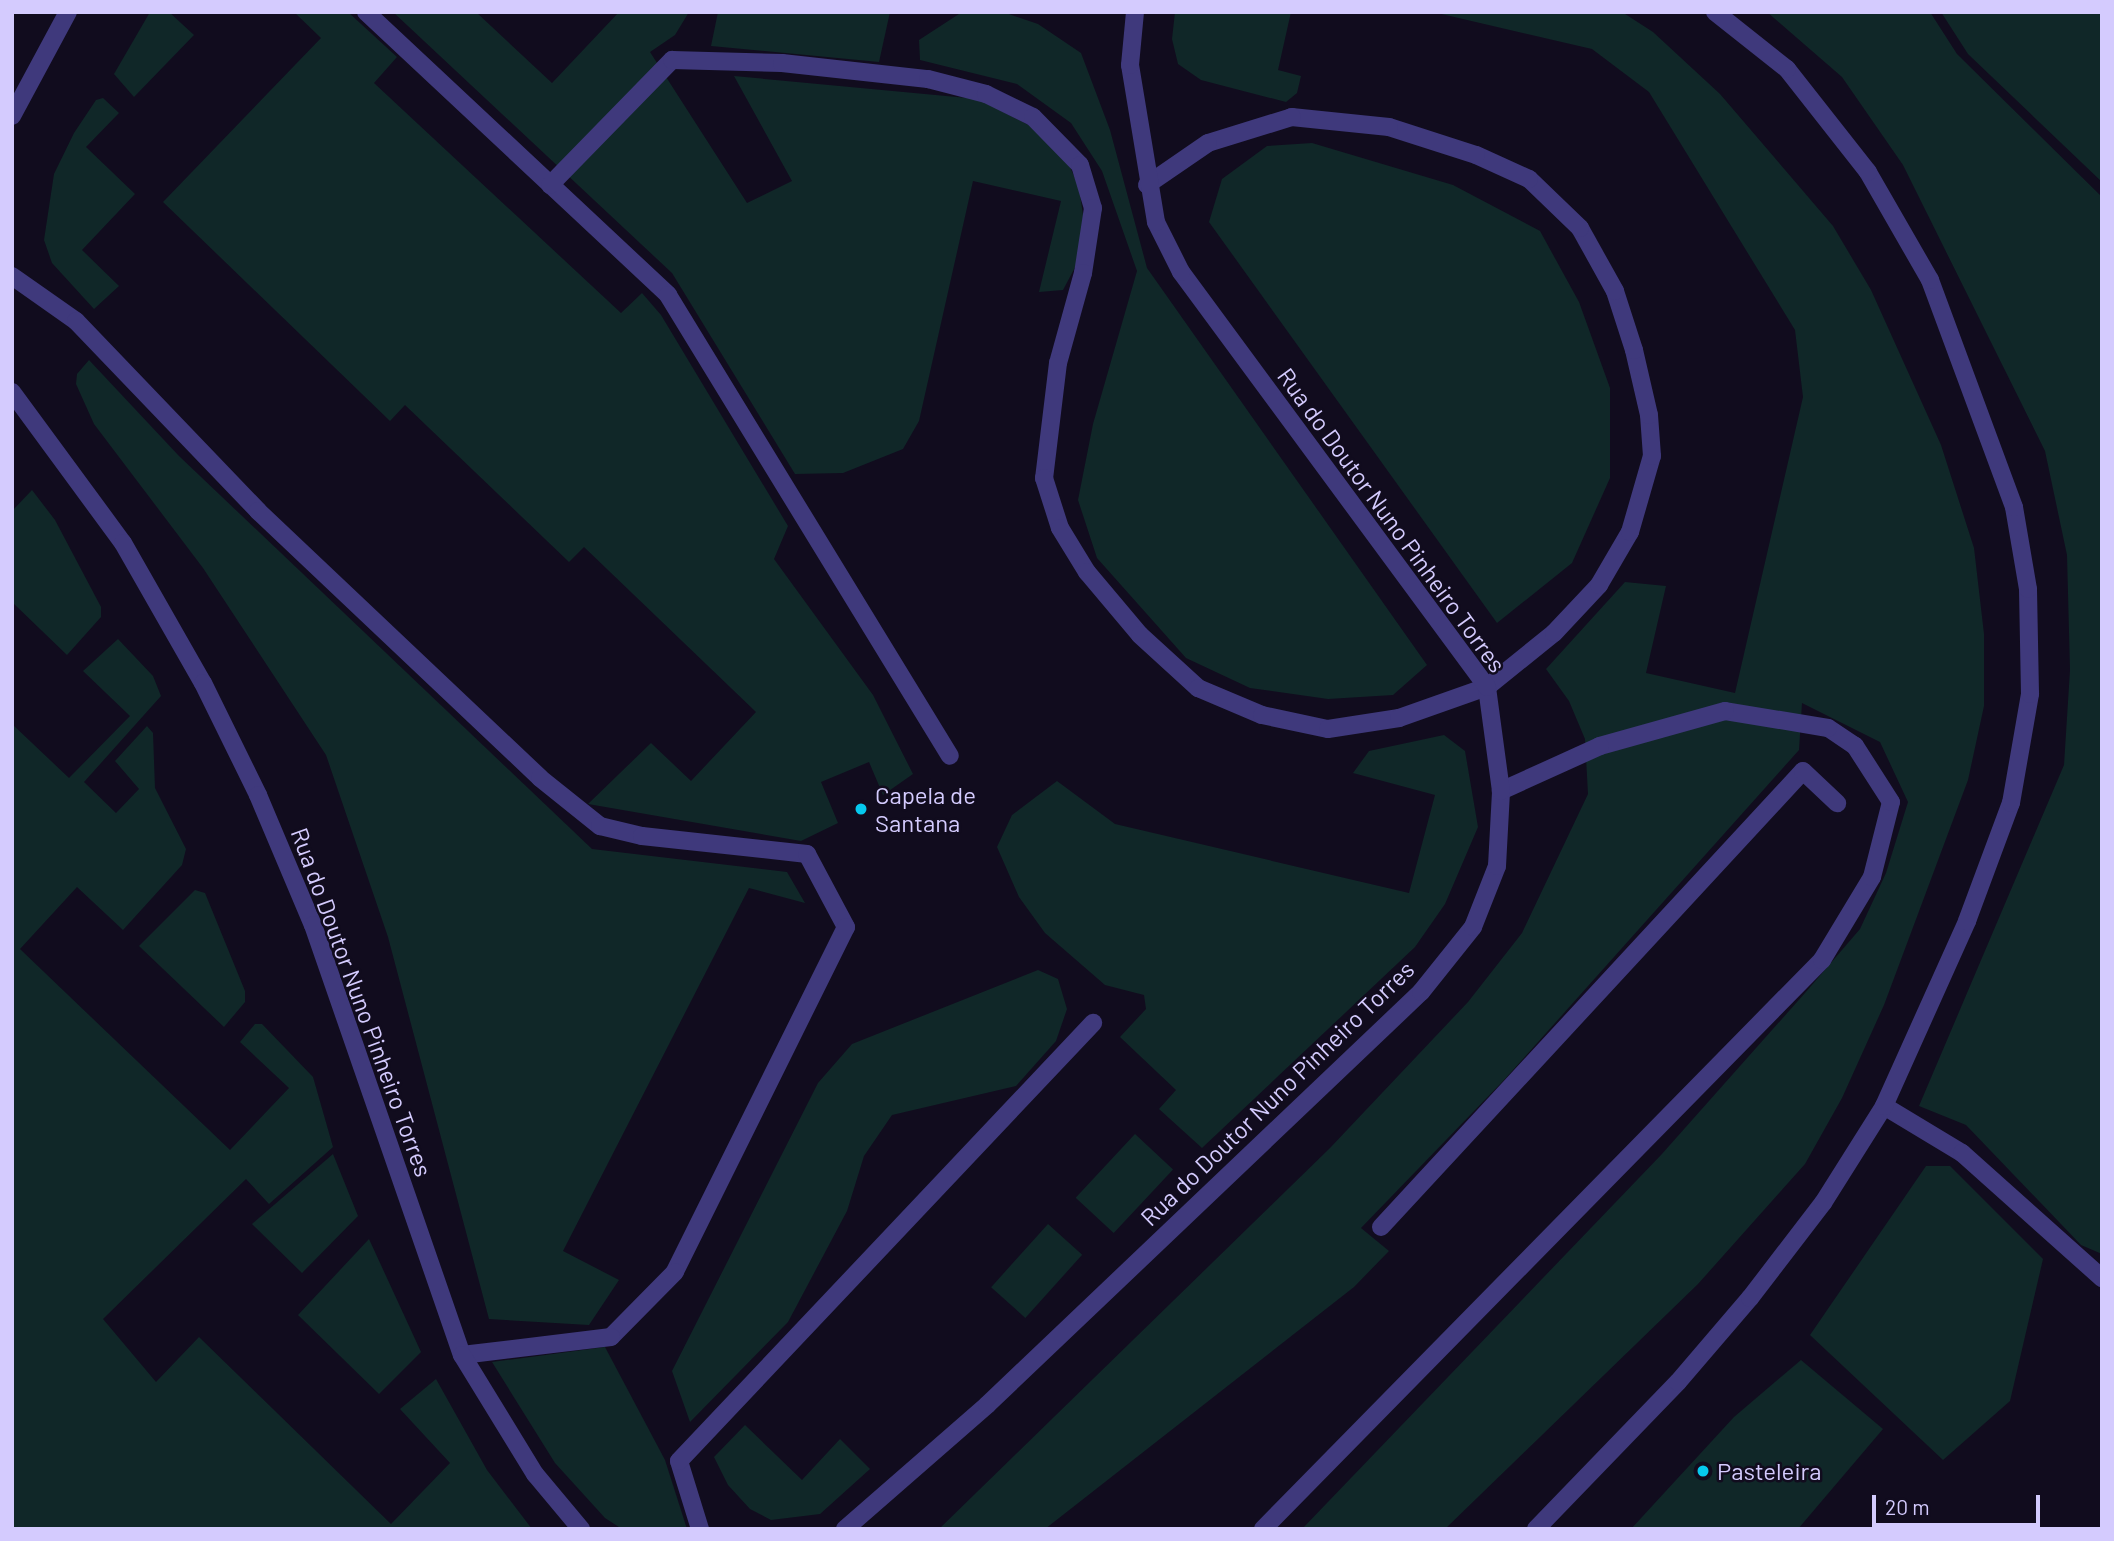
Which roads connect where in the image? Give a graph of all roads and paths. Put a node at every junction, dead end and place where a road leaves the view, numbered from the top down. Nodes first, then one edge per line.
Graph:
1 (68, 12) edge
2 (366, 12) edge
3 (1135, 12) edge
4 (1715, 12) edge
5 (12, 116) edge
6 (1147, 184) junction
7 (550, 185) junction
8 (12, 276) edge
9 (12, 392) edge
10 (1486, 687) junction
11 (950, 755) dead end
12 (1501, 791) junction
13 (1837, 803) dead end
14 (1093, 1023) dead end
15 (1884, 1106) junction
16 (1381, 1227) dead end
17 (2102, 1278) edge
18 (462, 1355) junction
19 (581, 1529) edge
20 (700, 1529) edge
21 (845, 1529) edge
22 (1263, 1529) edge
23 (1536, 1529) edge

1 - 5 street
2 - 7 street
3 - 6 street, Rua do Doutor Nuno Pinheiro Torres
4 - 15 street
6 - 10 street, Rua do Doutor Nuno Pinheiro Torres
6 - 10 street
7 - 10 street
7 - 11 street
8 - 18 street
9 - 18 street, Rua do Doutor Nuno Pinheiro Torres
10 - 12 street, Rua do Doutor Nuno Pinheiro Torres
12 - 21 street, Rua do Doutor Nuno Pinheiro Torres
12 - 22 street
13 - 16 street
14 - 20 street
15 - 17 street
15 - 23 street
18 - 19 street, Rua do Doutor Nuno Pinheiro Torres

